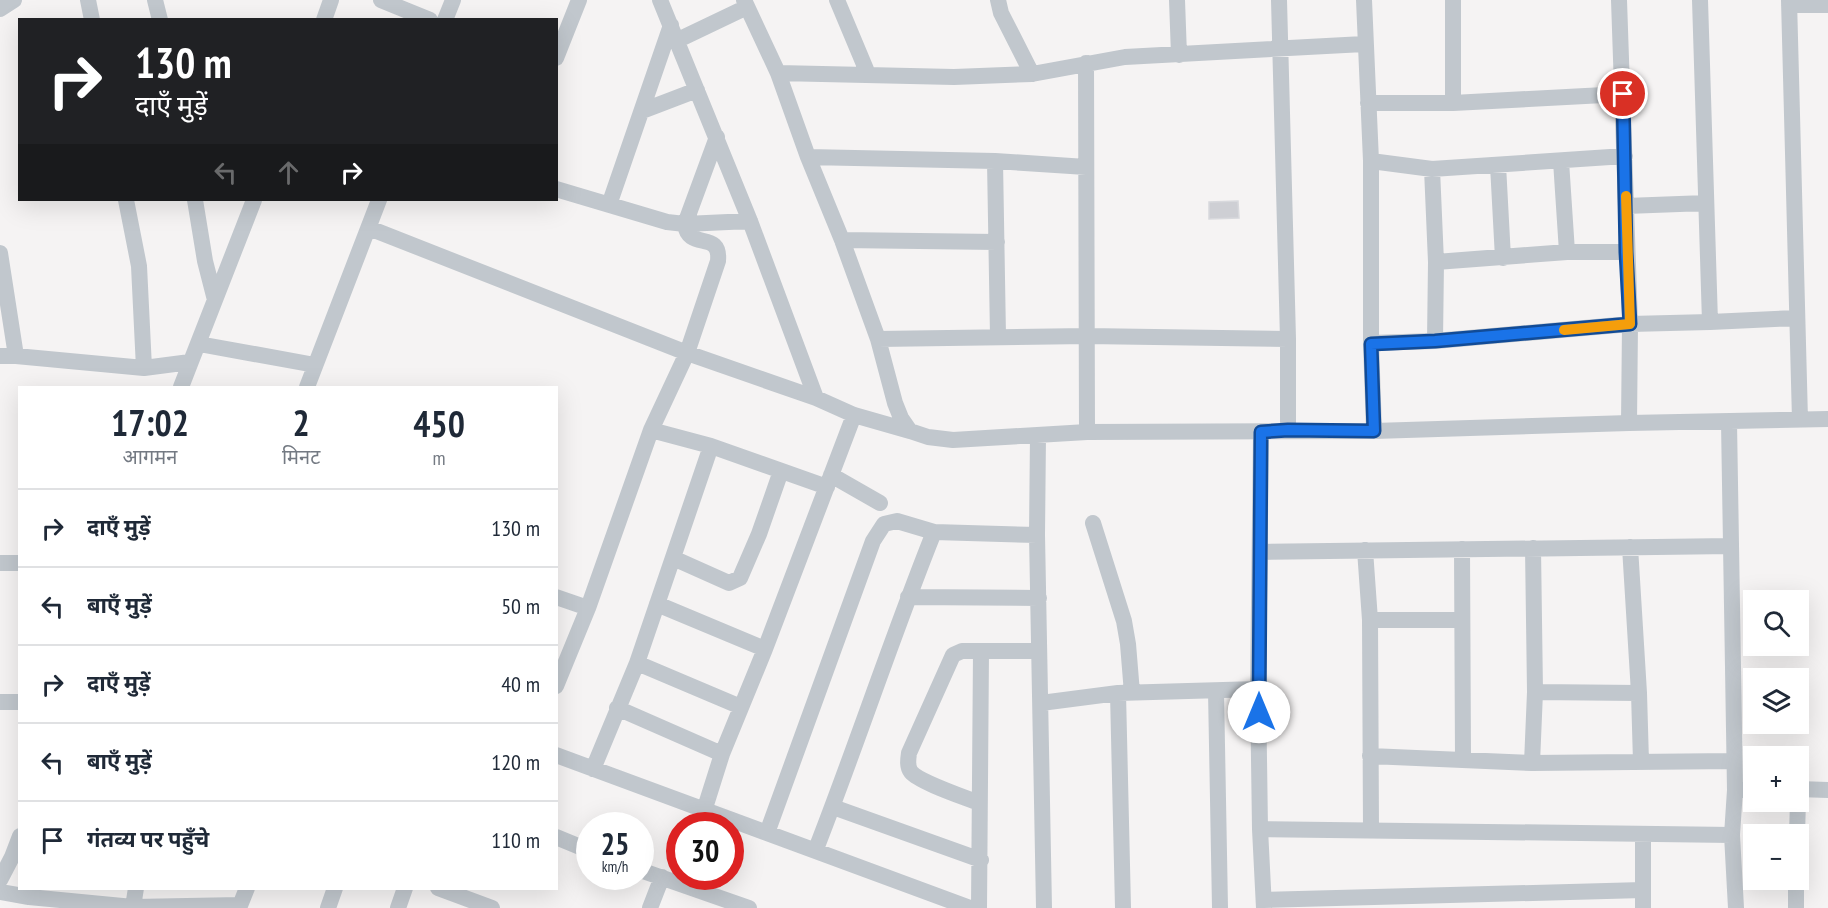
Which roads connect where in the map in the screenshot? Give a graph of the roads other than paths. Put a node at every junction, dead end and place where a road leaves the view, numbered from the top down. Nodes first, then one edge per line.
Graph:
1 (88, 0) edge
2 (155, 0) edge
3 (331, 0) edge
4 (381, 0) edge
5 (453, 0) edge
6 (579, 0) edge
7 (646, 0) edge
8 (837, 0) edge
9 (998, 0) edge
10 (1177, 0) edge
11 (1279, 0) edge
12 (1364, 0) edge
13 (1453, 0) edge
14 (1619, 0) edge
15 (1700, 0) edge
16 (1789, 2) edge
17 (662, 3) edge
18 (745, 4) edge
19 (1828, 5) edge
20 (92, 18) edge
21 (160, 18) edge
22 (325, 18) edge
23 (425, 18) edge
24 (446, 18) edge
25 (675, 33) junction
26 (1364, 44) junction
27 (1280, 47) junction
28 (558, 53) edge
29 (1179, 55) junction
30 (1086, 63) junction
31 (777, 73) junction
32 (868, 74) junction
33 (1032, 74) junction
34 (697, 90) junction
35 (1623, 94) junction
36 (1368, 103) junction
37 (1453, 103) junction
38 (642, 111) junction
39 (717, 138) junction
40 (1625, 156) junction
41 (808, 157) junction
42 (995, 161) junction
43 (1371, 161) junction
44 (1561, 161) junction
45 (1498, 165) junction
46 (1086, 167) junction
47 (1432, 169) junction
48 (558, 190) edge
49 (126, 201) edge
50 (195, 201) edge
51 (254, 201) edge
52 (379, 201) edge
53 (1706, 203) junction
54 (609, 205) junction
55 (1626, 206) junction
56 (750, 221) junction
57 (685, 224) junction
58 (369, 228) junction
59 (842, 240) junction
60 (998, 242) junction
61 (1567, 252) junction
62 (1626, 252) junction
63 (0, 253) edge
64 (1503, 258) junction
65 (1436, 262) junction
66 (214, 300) junction
67 (1796, 318) junction
68 (1710, 322) junction
69 (1630, 324) junction
70 (998, 336) junction
71 (1087, 336) junction
72 (878, 339) junction
73 (1288, 339) junction
74 (1435, 341) junction
75 (198, 344) junction
76 (1371, 344) junction
77 (687, 353) junction
78 (8, 356) edge
79 (190, 362) junction
80 (315, 365) junction
81 (144, 368) junction
82 (181, 386) edge
83 (307, 386) edge
84 (816, 398) junction
85 (854, 415) junction
86 (1828, 419) edge
87 (1800, 420) junction
88 (1729, 422) junction
89 (1629, 423) junction
90 (651, 430) junction
91 (1288, 430) junction
92 (1374, 431) junction
93 (910, 432) junction
94 (1087, 432) junction
95 (1261, 432) junction
96 (1038, 435) junction
97 (711, 446) junction
98 (781, 471) junction
99 (829, 481) junction
100 (880, 503) dead end
101 (1092, 523) dead end
102 (934, 532) junction
103 (1037, 535) junction
104 (1731, 546) junction
105 (1630, 547) junction
106 (1533, 548) junction
107 (1462, 549) junction
108 (1365, 550) junction
109 (1260, 552) junction
110 (0, 558) edge
111 (673, 558) junction
112 (18, 562) edge
113 (908, 597) junction
114 (558, 598) edge
115 (1039, 598) junction
116 (657, 604) junction
117 (588, 608) junction
118 (1370, 620) junction
119 (1462, 620) junction
120 (765, 649) junction
121 (1039, 651) junction
122 (981, 652) junction
123 (637, 663) junction
124 (558, 682) edge
125 (1258, 689) junction
126 (1216, 691) junction
127 (1535, 692) junction
128 (1125, 693) junction
129 (1639, 693) junction
130 (0, 702) edge
131 (18, 702) edge
132 (1041, 703) junction
133 (741, 707) junction
134 (617, 708) junction
135 (722, 754) junction
136 (558, 755) edge
137 (1370, 756) junction
138 (1463, 759) junction
139 (1734, 761) junction
140 (1641, 762) junction
141 (1532, 763) junction
142 (593, 769) junction
143 (1809, 789) edge
144 (1735, 790) junction
145 (1743, 790) edge
146 (1828, 790) edge
147 (979, 802) junction
148 (833, 807) junction
149 (704, 811) joint
150 (744, 827) edge
151 (1260, 829) junction
152 (1371, 829) junction
153 (766, 833) junction
154 (1644, 834) junction
155 (1732, 835) junction
156 (558, 838) edge
157 (18, 841) edge
158 (576, 845) edge
159 (816, 849) junction
160 (981, 860) junction
161 (654, 874) edge
162 (662, 877) junction
163 (666, 878) edge
164 (0, 880) edge
165 (136, 890) edge
166 (246, 890) edge
167 (334, 890) edge
168 (404, 890) edge
169 (443, 890) edge
170 (716, 890) edge
171 (1796, 890) edge
172 (1643, 891) junction
173 (0, 892) edge
174 (1370, 902) edge
175 (1264, 904) edge
176 (133, 907) edge
177 (239, 907) edge
178 (488, 907) edge
179 (328, 908) edge
180 (398, 908) edge
181 (650, 908) edge
182 (749, 908) edge
183 (970, 908) edge
184 (980, 908) edge
185 (1044, 908) edge
186 (1123, 908) edge
187 (1220, 908) edge
188 (1643, 908) edge
189 (1736, 908) edge
190 (1796, 908) edge

1 - 20 street
2 - 21 street
3 - 22 street
4 - 23 street
5 - 24 street
6 - 28 street
7 - 17 street
8 - 32 street
9 - 33 street
10 - 29 street
11 - 27 street
12 - 26 street
13 - 37 street
14 - 35 street
15 - 53 street
16 - 19 street
16 - 67 street
17 - 25 street
18 - 25 street
18 - 31 street
25 - 34 street
25 - 38 street
26 - 27 street
26 - 36 street
27 - 29 street
27 - 73 street
29 - 30 street
30 - 33 street
30 - 46 street
31 - 32 street
31 - 41 street
32 - 33 street
34 - 38 street
34 - 39 street
35 - 37 street
35 - 40 street
36 - 37 street
36 - 43 street
38 - 54 street
39 - 56 street
39 - 57 street
40 - 44 street
40 - 55 street
41 - 42 street
41 - 59 street
42 - 46 street
42 - 60 street
43 - 47 street
43 - 76 street
44 - 45 street
44 - 61 street
45 - 47 street
45 - 64 street
46 - 71 street
47 - 65 street
48 - 54 street
49 - 81 street
50 - 66 street
51 - 66 street
52 - 58 street
53 - 55 street
53 - 68 street
54 - 57 street
55 - 62 street
56 - 57 street
56 - 84 street
57 - 77 street
58 - 77 street
58 - 80 street
59 - 60 street
59 - 72 street
60 - 70 street
61 - 62 street
61 - 64 street
62 - 69 street
63 - 78 street
64 - 65 street
65 - 74 street
66 - 75 street
67 - 68 street
67 - 87 street
68 - 69 street
69 - 74 street
69 - 89 street
70 - 71 street
70 - 72 street
71 - 73 street
71 - 94 street
72 - 93 street
73 - 91 street
74 - 76 street
75 - 79 street
75 - 80 street
76 - 92 street
77 - 84 street
77 - 90 street
78 - 81 street
79 - 81 street
79 - 82 street
80 - 83 street
84 - 85 street
85 - 93 street
85 - 99 street
86 - 87 street
87 - 88 street
88 - 89 street
88 - 104 street
89 - 92 street
90 - 97 street
90 - 117 street
91 - 92 street
91 - 95 street
93 - 96 street
94 - 95 street
94 - 96 street
95 - 109 street
96 - 103 street
97 - 98 street
97 - 111 street
98 - 99 street
98 - 111 street
99 - 100 street
99 - 120 street
101 - 128 street
102 - 103 street
102 - 113 street
102 - 153 street
103 - 115 street
104 - 105 street
104 - 139 street
105 - 106 street
105 - 129 street
106 - 107 street
106 - 127 street
107 - 108 street
107 - 119 street
108 - 109 street
108 - 118 street
109 - 125 street
110 - 112 street
111 - 116 street
113 - 115 street
113 - 148 street
114 - 117 street
115 - 121 street
116 - 120 street
116 - 123 street
117 - 124 street
118 - 119 street
118 - 137 street
119 - 138 street
120 - 133 street
121 - 122 street
121 - 132 street
122 - 147 street
122 - 147 street
123 - 133 street
123 - 134 street
125 - 126 street
125 - 151 street
126 - 128 street
126 - 187 street
127 - 129 street
127 - 141 street
128 - 132 street
128 - 186 street
129 - 140 street
130 - 131 street
132 - 185 street
133 - 135 street
134 - 135 street
134 - 142 street
135 - 149 street
136 - 142 street
137 - 138 street
137 - 152 street
138 - 141 street
139 - 140 street
139 - 144 street
140 - 141 street
142 - 149 street
143 - 146 street
144 - 145 street
144 - 155 street
147 - 160 street
148 - 159 street
148 - 160 street
150 - 153 street
151 - 152 street
151 - 175 street
152 - 154 street
153 - 159 street
154 - 155 street
154 - 172 street
155 - 189 street
156 - 158 street
157 - 164 street
159 - 183 street
160 - 184 street
161 - 162 street
162 - 163 street
162 - 181 street
165 - 176 street
166 - 177 street
167 - 179 street
168 - 180 street
169 - 178 street
170 - 182 street
171 - 190 street
172 - 174 street
172 - 188 street
173 - 176 street
174 - 175 street
176 - 177 street

